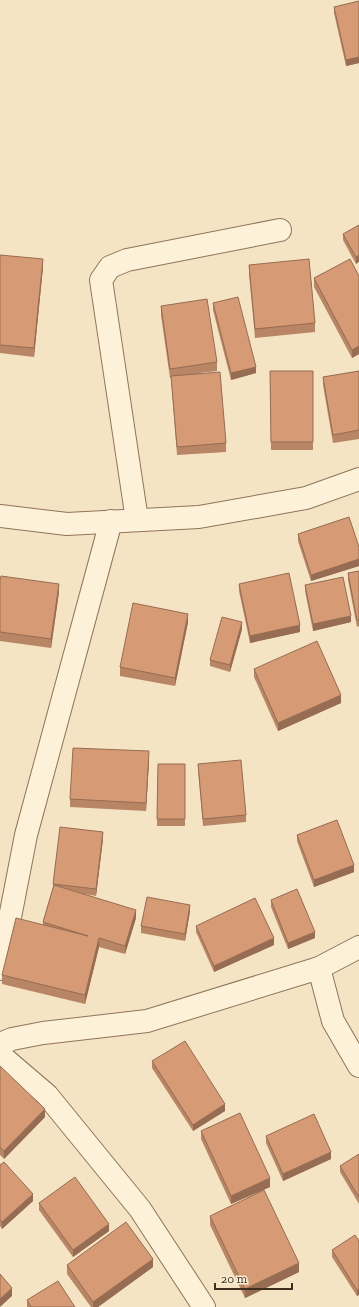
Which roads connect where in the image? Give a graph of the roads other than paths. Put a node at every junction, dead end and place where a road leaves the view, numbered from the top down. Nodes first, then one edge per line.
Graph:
1 (280, 230) dead end
2 (359, 479) edge
3 (0, 516) edge
4 (137, 520) junction
5 (111, 521) junction
6 (359, 946) edge
7 (319, 968) junction
8 (0, 969) edge
9 (0, 1044) edge
10 (0, 1058) edge
11 (359, 1066) edge
12 (204, 1307) edge

1 - 4 street
2 - 4 street
3 - 5 street
4 - 5 street
5 - 8 street
6 - 7 street
7 - 9 street
7 - 11 street
10 - 12 street

